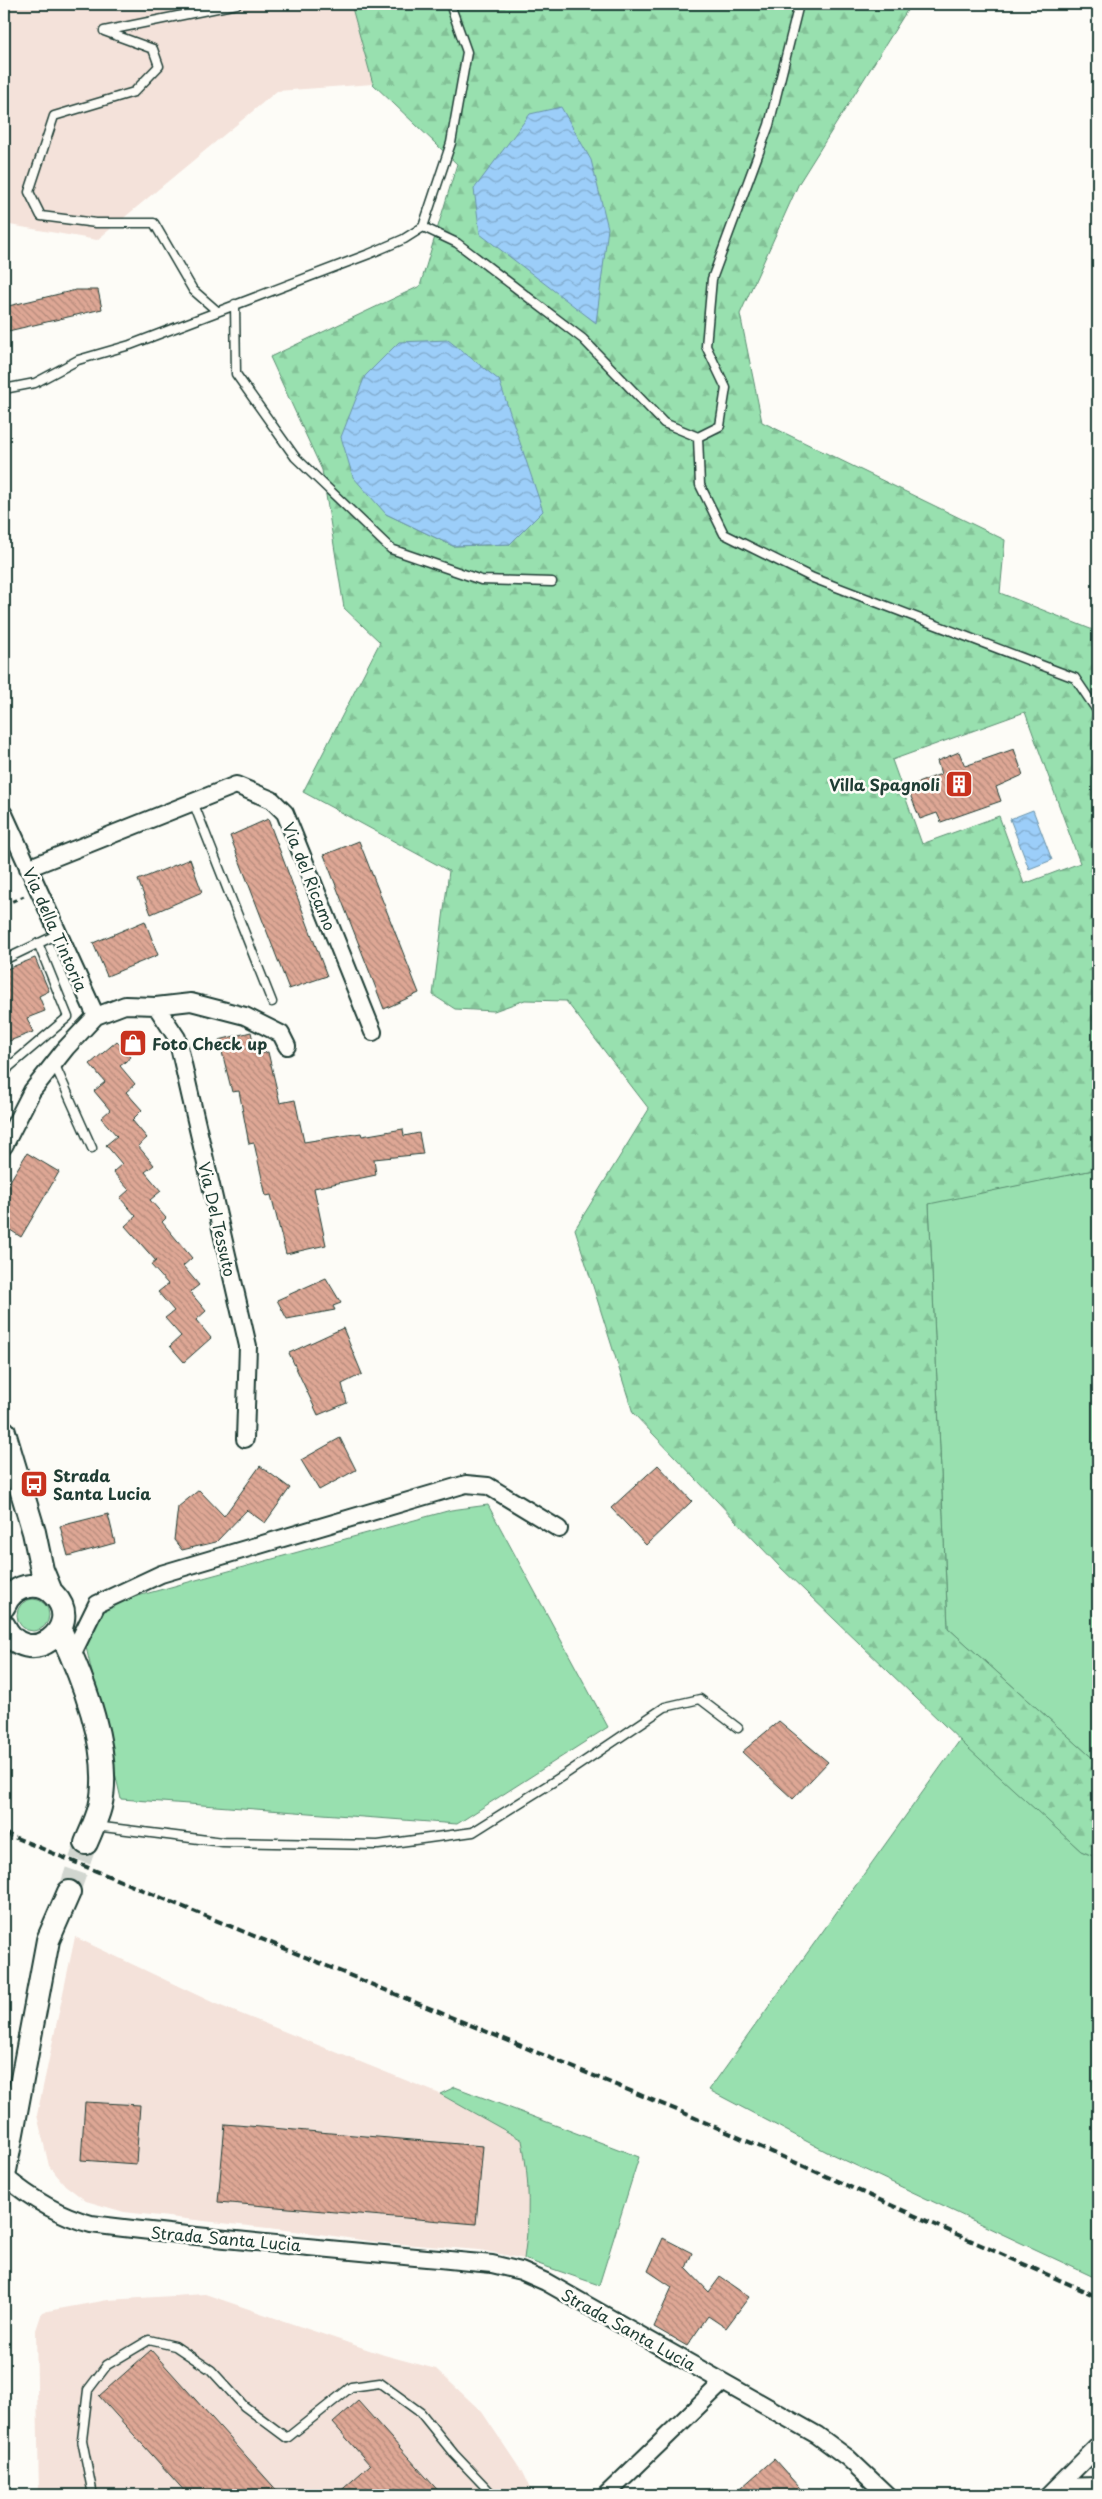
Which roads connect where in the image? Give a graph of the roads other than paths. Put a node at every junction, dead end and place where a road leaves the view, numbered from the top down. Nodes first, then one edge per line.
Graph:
1 (237, 4) edge
2 (450, 4) edge
3 (799, 4) edge
4 (423, 226) junction
5 (235, 304) junction
6 (217, 311) junction
7 (4, 390) edge
8 (698, 437) junction
9 (552, 582) dead end
10 (1098, 712) edge
11 (193, 802) junction
12 (4, 814) edge
13 (28, 868) junction
14 (58, 934) junction
15 (38, 944) junction
16 (4, 960) edge
17 (272, 1002) dead end
18 (156, 1006) junction
19 (96, 1016) junction
20 (373, 1032) dead end
21 (287, 1046) dead end
22 (54, 1064) junction
23 (4, 1075) edge
24 (4, 1146) edge
25 (92, 1148) dead end
26 (4, 1432) edge
27 (245, 1439) dead end
28 (559, 1528) dead end
29 (34, 1532) junction
30 (19, 1589) junction
31 (51, 1592) junction
32 (4, 1606) edge
33 (60, 1630) junction
34 (7, 1635) edge
35 (72, 1656) junction
36 (738, 1728) dead end
37 (89, 1834) joint
38 (69, 1892) tunnel mouth
39 (4, 2176) edge
40 (723, 2382) junction
41 (1098, 2446) edge
42 (1098, 2486) edge
43 (1053, 2491) edge
44 (93, 2495) edge
45 (493, 2495) edge
46 (606, 2495) edge
47 (887, 2495) edge

1 - 6 lane
2 - 4 lane
3 - 8 lane
4 - 5 lane
4 - 8 lane
5 - 6 lane
5 - 9 lane
6 - 7 lane
8 - 10 lane
11 - 13 street, Via del Ricamo
11 - 17 lane
11 - 20 street, Via del Ricamo
12 - 13 street, Via della Tintoria
13 - 14 street, Via della Tintoria
14 - 15 lane
14 - 19 street, Via della Tintoria
15 - 16 lane
15 - 23 lane
18 - 19 street
18 - 21 street
18 - 27 street, Via Del Tessuto
19 - 22 street
22 - 24 street
22 - 25 lane
26 - 29 street
28 - 35 street
29 - 30 street
29 - 31 street
30 - 31 street
30 - 32 street
31 - 33 street
33 - 34 street
33 - 35 street
35 - 37 street
36 - 37 lane
38 - 39 street, Strada Santa Lucia
39 - 40 street, Strada Santa Lucia
40 - 46 street
40 - 47 street, Strada Santa Lucia
41 - 43 street
42 - 43 street
44 - 45 lane

